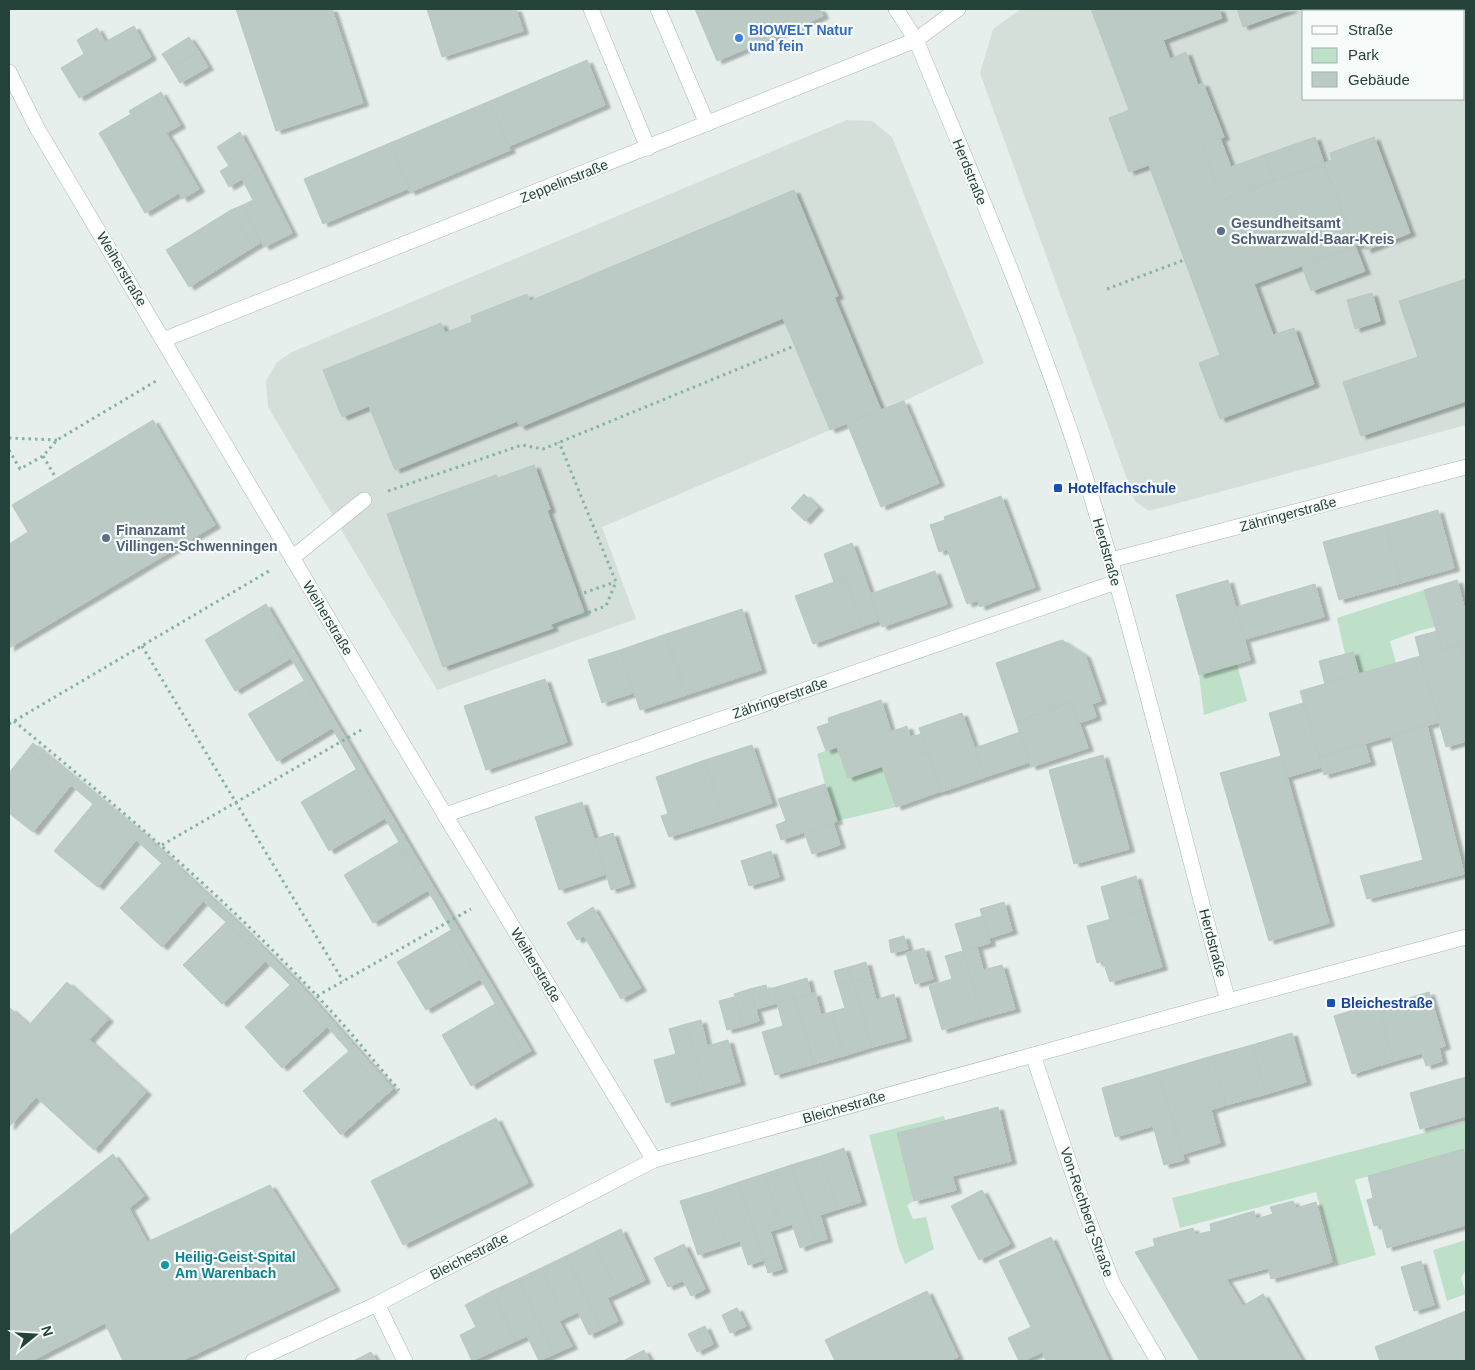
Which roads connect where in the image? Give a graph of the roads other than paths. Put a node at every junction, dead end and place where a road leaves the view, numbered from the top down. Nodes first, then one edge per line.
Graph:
1 (591, 9) edge
2 (658, 9) edge
3 (896, 9) edge
4 (958, 9) edge
5 (916, 40) junction
6 (9, 72) edge
7 (707, 124) junction
8 (648, 148) junction
9 (163, 340) junction
10 (1466, 467) edge
11 (364, 500) road end
12 (292, 558) junction
13 (1110, 560) junction
14 (1116, 582) junction
15 (445, 815) junction
16 (1466, 937) edge
17 (1228, 1000) junction
18 (1033, 1055) junction
19 (654, 1160) junction
20 (377, 1304) junction
21 (253, 1361) edge
22 (405, 1361) edge
23 (1158, 1361) edge

1 - 8 street
2 - 7 street
3 - 5 street, Herdstraße
4 - 5 street, Zeppelinstraße
5 - 7 street, Zeppelinstraße
5 - 13 street, Herdstraße
6 - 9 street, Weiherstraße
7 - 8 street, Zeppelinstraße
8 - 9 street, Zeppelinstraße
9 - 12 street, Weiherstraße
10 - 13 street, Zähringerstraße
11 - 12 street
12 - 15 street, Weiherstraße
13 - 14 street, Herdstraße
14 - 15 street, Zähringerstraße
14 - 17 street, Herdstraße
15 - 19 street, Weiherstraße
16 - 17 street, Bleichestraße
17 - 18 street, Bleichestraße
18 - 19 street, Bleichestraße
18 - 23 street, Von-Rechberg-Straße
19 - 20 street, Bleichestraße
20 - 21 street, Bleichestraße
20 - 22 street

